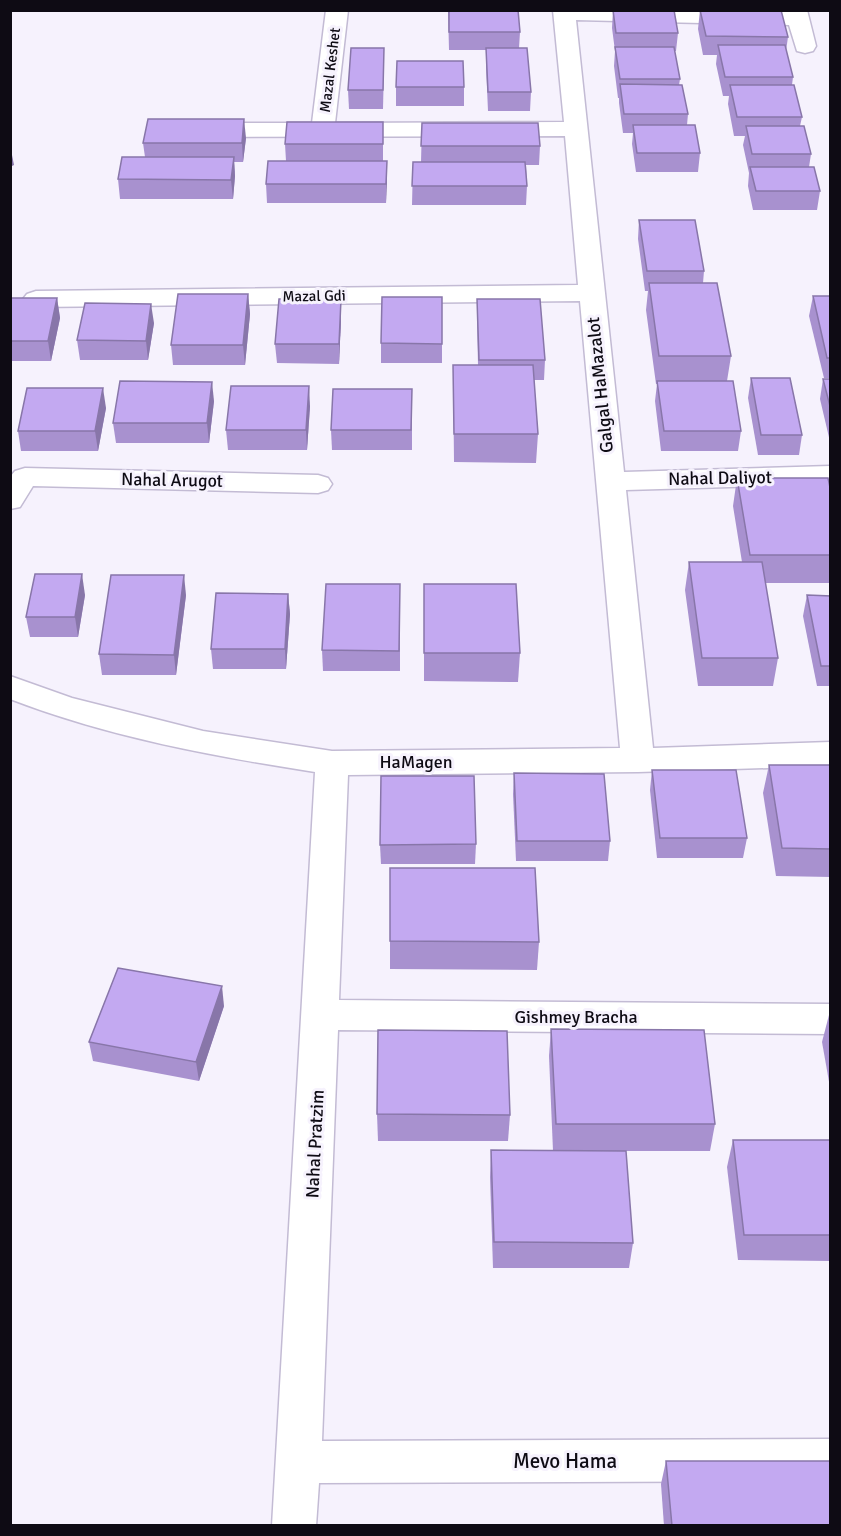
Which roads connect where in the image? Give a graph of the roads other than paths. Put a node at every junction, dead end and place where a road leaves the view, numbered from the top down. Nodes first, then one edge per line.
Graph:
1 (338, 10) edge
2 (564, 12) edge
3 (797, 15) edge
4 (805, 46) dead end
5 (576, 129) junction
6 (202, 130) edge
7 (323, 130) junction
8 (591, 293) junction
9 (36, 299) edge
10 (831, 475) edge
11 (609, 481) junction
12 (15, 484) edge
13 (318, 484) dead end
14 (10, 687) edge
15 (831, 754) edge
16 (638, 760) junction
17 (332, 763) junction
18 (322, 1015) junction
19 (831, 1019) edge
20 (831, 1460) edge
21 (299, 1462) junction
22 (294, 1526) edge

1 - 7 street, Mazal Keshet
2 - 3 street
2 - 5 street, Galgal HaMazalot
3 - 4 street
5 - 7 street, Mazal Keshet
5 - 8 street, Galgal HaMazalot
6 - 7 street, Mazal Keshet
8 - 9 street, Mazal Gdi
8 - 11 street, Galgal HaMazalot
10 - 11 street, Nahal Daliyot
11 - 16 street, Galgal HaMazalot
12 - 13 street, Nahal Arugot
14 - 17 street, HaMagen
15 - 16 street, HaMagen
16 - 17 street, HaMagen
17 - 18 street, Nahal Pratzim
18 - 19 street, Gishmey Bracha
18 - 21 street, Nahal Pratzim
20 - 21 street, Mevo Hama
21 - 22 street, Nahal Pratzim

